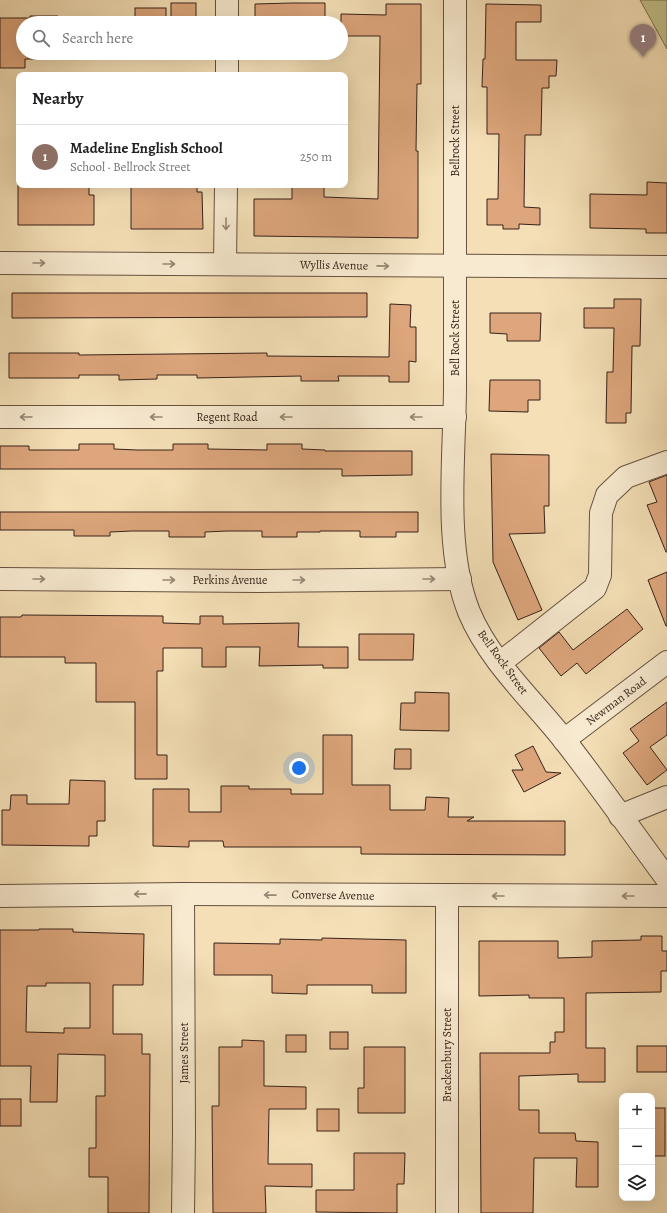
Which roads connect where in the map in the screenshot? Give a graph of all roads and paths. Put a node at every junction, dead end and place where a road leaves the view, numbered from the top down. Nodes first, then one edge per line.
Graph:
1 (227, 0) edge
2 (455, 0) edge
3 (227, 16) edge
4 (227, 60) edge
5 (227, 72) edge
6 (226, 188) edge
7 (0, 263) edge
8 (225, 264) junction
9 (667, 267) edge
10 (455, 274) junction
11 (0, 417) edge
12 (455, 417) junction
13 (667, 462) edge
14 (0, 579) edge
15 (460, 579) junction
16 (667, 662) edge
17 (500, 663) junction
18 (564, 740) junction
19 (667, 798) edge
20 (620, 816) junction
21 (667, 879) edge
22 (183, 894) junction
23 (0, 896) edge
24 (447, 896) junction
25 (667, 896) edge
26 (183, 1213) edge
27 (447, 1213) edge

1 - 3 street
2 - 10 street, Bellrock Street
4 - 5 street
6 -> 8 street
7 -> 8 street, Wyllis Avenue
8 -> 10 street, Wyllis Avenue
9 - 10 street, Wyllis Avenue
10 - 12 street, Bell Rock Street
12 -> 11 street, Regent Road
12 - 15 street, Bell Rock Street
13 - 17 street
14 -> 15 street, Perkins Avenue
15 - 17 street, Bell Rock Street
16 - 18 street, Newman Road
17 - 18 street, Bell Rock Street
18 - 20 street, Bell Rock Street
19 - 20 street
20 - 21 street, Bell Rock Street
22 -> 23 street, Converse Avenue
24 -> 22 street, Converse Avenue
22 - 26 street, James Street
25 -> 24 street, Converse Avenue
24 - 27 street, Brackenbury Street

